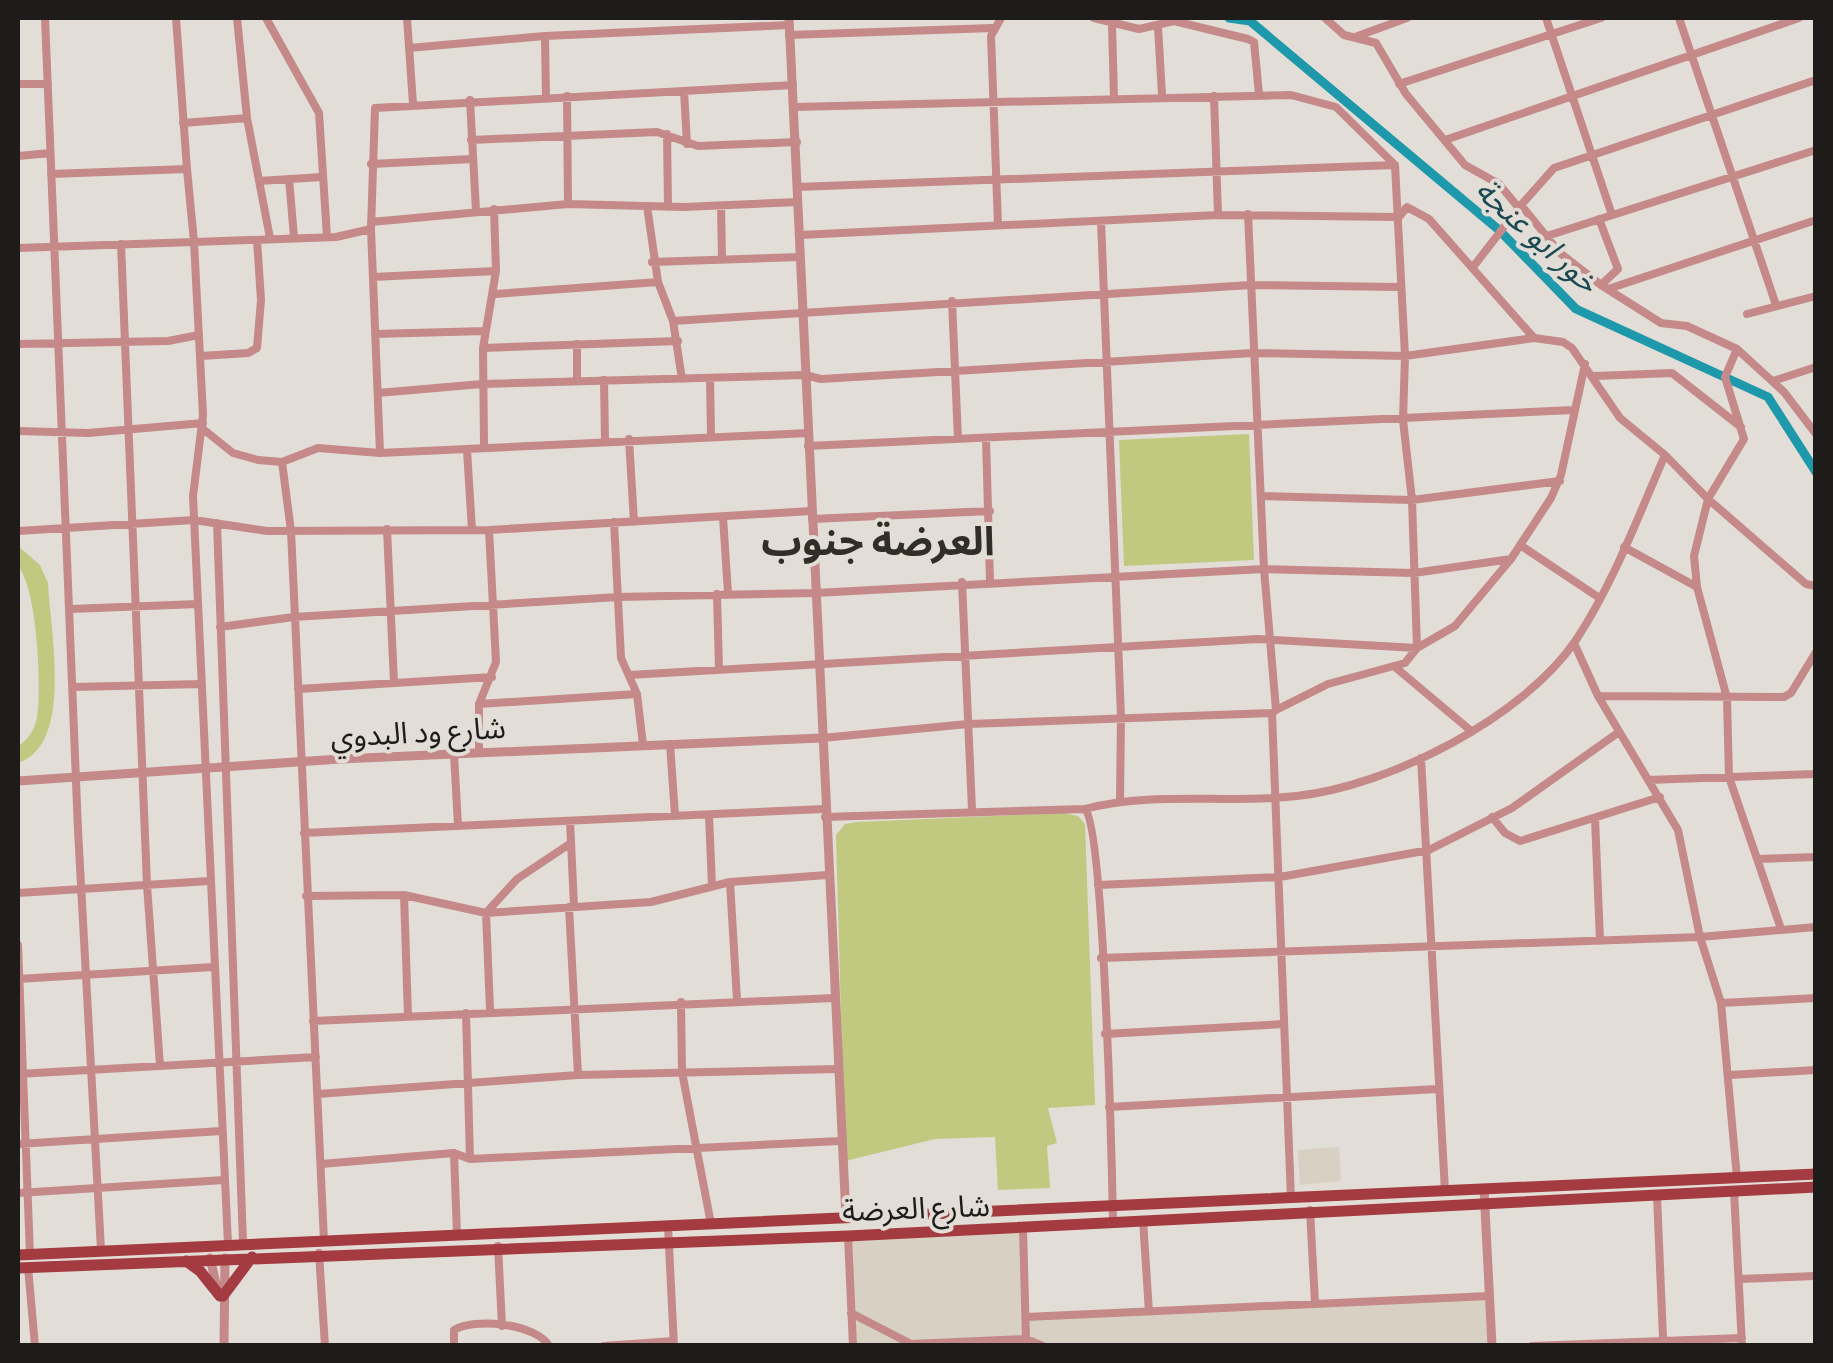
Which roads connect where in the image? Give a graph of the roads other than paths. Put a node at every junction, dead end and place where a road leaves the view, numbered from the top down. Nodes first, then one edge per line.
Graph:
1 (45, 18) edge
2 (176, 18) edge
3 (237, 18) edge
4 (266, 18) edge
5 (407, 18) edge
6 (658, 18) edge
7 (1001, 18) edge
8 (1094, 18) edge
9 (1325, 18) edge
10 (1407, 18) edge
11 (1546, 18) edge
12 (1601, 18) edge
13 (1678, 18) edge
14 (1799, 18) edge
15 (789, 26) edge
16 (1112, 26) junction
17 (1158, 27) junction
18 (992, 28) junction
19 (659, 30) junction
20 (545, 36) junction
21 (1552, 36) junction
22 (1356, 37) junction
23 (409, 48) junction
24 (1691, 52) junction
25 (1816, 80) edge
26 (18, 84) edge
27 (48, 84) junction
28 (1399, 84) junction
29 (794, 85) junction
30 (684, 90) junction
31 (1258, 94) junction
32 (1162, 95) junction
33 (567, 96) junction
34 (1214, 96) junction
35 (546, 97) junction
36 (1114, 97) junction
37 (1574, 98) junction
38 (470, 100) junction
39 (996, 103) junction
40 (412, 104) junction
41 (796, 107) junction
42 (1711, 117) junction
43 (247, 118) junction
44 (183, 123) junction
45 (666, 134) junction
46 (567, 136) junction
47 (1448, 138) junction
48 (471, 140) junction
49 (796, 142) junction
50 (686, 144) junction
51 (1816, 150) edge
52 (50, 152) junction
53 (18, 156) edge
54 (1592, 158) junction
55 (472, 159) junction
56 (371, 164) junction
57 (1395, 165) junction
58 (188, 169) junction
59 (1214, 169) junction
60 (51, 174) junction
61 (322, 177) junction
62 (1733, 178) junction
63 (289, 179) junction
64 (998, 179) junction
65 (259, 181) junction
66 (797, 187) junction
67 (798, 202) junction
68 (568, 204) junction
69 (647, 206) junction
70 (721, 206) junction
71 (1520, 206) junction
72 (668, 207) junction
73 (494, 210) junction
74 (476, 211) junction
75 (1248, 214) junction
76 (1612, 214) junction
77 (1218, 215) junction
78 (1398, 217) junction
79 (1599, 219) junction
80 (1816, 220) edge
81 (1101, 221) junction
82 (998, 225) junction
83 (371, 226) junction
84 (800, 236) junction
85 (1548, 236) junction
86 (327, 237) junction
87 (270, 238) junction
88 (294, 238) junction
89 (257, 240) junction
90 (1755, 240) junction
91 (194, 242) junction
92 (121, 244) junction
93 (54, 247) junction
94 (18, 248) edge
95 (722, 258) junction
96 (800, 258) junction
97 (652, 262) junction
98 (1473, 267) junction
99 (496, 271) junction
100 (373, 277) junction
101 (658, 282) junction
102 (1250, 285) junction
103 (1401, 287) junction
104 (1605, 287) junction
105 (1104, 292) junction
106 (495, 294) junction
107 (1816, 296) edge
108 (952, 301) junction
109 (1776, 304) junction
110 (802, 313) junction
111 (1747, 314) dead end
112 (673, 321) junction
113 (486, 331) junction
114 (375, 334) junction
115 (199, 335) junction
116 (1534, 338) junction
117 (678, 341) junction
118 (124, 342) junction
119 (18, 344) edge
120 (57, 344) junction
121 (577, 344) junction
122 (483, 348) junction
123 (1737, 348) junction
124 (1253, 354) junction
125 (200, 356) junction
126 (1406, 356) junction
127 (1106, 361) junction
128 (1586, 364) junction
129 (1816, 367) edge
130 (956, 370) junction
131 (805, 375) junction
132 (1595, 376) junction
133 (710, 378) junction
134 (682, 379) junction
135 (577, 380) junction
136 (604, 380) junction
137 (1774, 381) junction
138 (482, 384) junction
139 (378, 393) junction
140 (1573, 410) junction
141 (1403, 420) junction
142 (203, 426) junction
143 (1258, 426) junction
144 (1742, 428) junction
145 (18, 431) edge
146 (128, 431) junction
147 (62, 432) junction
148 (808, 433) junction
149 (1110, 433) junction
150 (1816, 434) edge
151 (711, 435) junction
152 (986, 438) junction
153 (630, 439) junction
154 (958, 439) junction
155 (606, 440) junction
156 (484, 446) junction
157 (808, 446) junction
158 (467, 450) junction
159 (380, 453) junction
160 (1665, 456) junction
161 (282, 462) junction
162 (1560, 481) junction
163 (1261, 496) junction
164 (1708, 498) junction
165 (1412, 500) junction
166 (990, 511) junction
167 (811, 515) junction
168 (722, 516) junction
169 (194, 520) junction
170 (614, 522) junction
171 (634, 522) junction
172 (216, 523) junction
173 (133, 524) junction
174 (67, 528) junction
175 (387, 530) junction
176 (472, 530) junction
177 (489, 530) junction
178 (18, 531) edge
179 (291, 531) junction
180 (1520, 545) junction
181 (1624, 547) junction
182 (1511, 559) junction
183 (1264, 569) junction
184 (1414, 573) junction
185 (1116, 575) junction
186 (990, 581) junction
187 (962, 582) junction
188 (1816, 586) edge
189 (1697, 587) junction
190 (728, 592) junction
191 (815, 593) junction
192 (716, 594) junction
193 (1598, 596) junction
194 (618, 597) junction
195 (137, 604) junction
196 (198, 604) junction
197 (495, 607) junction
198 (70, 609) junction
199 (392, 613) junction
200 (294, 617) junction
201 (220, 627) junction
202 (1269, 639) junction
203 (1574, 643) junction
204 (1119, 646) junction
205 (1417, 648) junction
206 (1816, 652) edge
207 (965, 654) junction
208 (818, 664) junction
209 (1396, 667) junction
210 (719, 669) junction
211 (629, 675) junction
212 (492, 678) junction
213 (394, 683) junction
214 (202, 684) junction
215 (140, 686) junction
216 (74, 687) junction
217 (298, 689) junction
218 (637, 694) junction
219 (1598, 696) junction
220 (1726, 698) junction
221 (479, 704) junction
222 (1274, 711) junction
223 (1122, 716) junction
224 (968, 724) junction
225 (1470, 730) junction
226 (1620, 732) junction
227 (822, 738) junction
228 (670, 744) junction
229 (644, 745) junction
230 (479, 752) junction
231 (454, 754) junction
232 (1421, 758) junction
233 (300, 762) junction
234 (227, 769) junction
235 (206, 771) junction
236 (1816, 774) edge
237 (145, 775) junction
238 (1729, 777) junction
239 (76, 778) junction
240 (18, 780) edge
241 (1648, 780) junction
242 (1660, 796) junction
243 (1276, 798) junction
244 (1120, 800) junction
245 (1085, 809) junction
246 (972, 810) junction
247 (825, 813) junction
248 (708, 814) junction
249 (676, 816) junction
250 (1492, 817) junction
251 (1594, 818) junction
252 (570, 821) junction
253 (458, 825) junction
254 (304, 833) junction
255 (571, 843) junction
256 (1430, 850) junction
257 (1816, 857) edge
258 (1758, 859) junction
259 (827, 875) junction
260 (1280, 877) junction
261 (209, 882) junction
262 (730, 882) junction
263 (147, 885) junction
264 (1098, 885) junction
265 (712, 886) junction
266 (81, 887) junction
267 (18, 892) edge
268 (404, 895) junction
269 (306, 896) junction
270 (571, 906) junction
271 (18, 907) edge
272 (486, 912) junction
273 (1816, 926) edge
274 (1781, 929) junction
275 (1700, 937) junction
276 (1600, 941) junction
277 (18, 945) edge
278 (1432, 947) junction
279 (1283, 950) junction
280 (1101, 958) junction
281 (213, 967) junction
282 (153, 971) junction
283 (86, 976) junction
284 (18, 979) edge
285 (834, 998) junction
286 (1816, 998) edge
287 (737, 1000) junction
288 (681, 1002) junction
289 (1721, 1003) junction
290 (573, 1006) junction
291 (490, 1010) junction
292 (466, 1013) junction
293 (408, 1016) junction
294 (313, 1021) junction
295 (1284, 1024) junction
296 (1105, 1034) junction
297 (316, 1057) junction
298 (237, 1060) junction
299 (218, 1061) junction
300 (160, 1066) junction
301 (837, 1069) junction
302 (91, 1070) junction
303 (1816, 1070) edge
304 (682, 1072) junction
305 (20, 1074) edge
306 (578, 1075) junction
307 (1730, 1075) junction
308 (468, 1082) junction
309 (1438, 1089) junction
310 (318, 1094) junction
311 (1287, 1095) junction
312 (1109, 1107) junction
313 (221, 1131) junction
314 (96, 1136) junction
315 (840, 1141) junction
316 (22, 1144) edge
317 (698, 1145) junction
318 (454, 1153) junction
319 (470, 1158) junction
320 (321, 1164) junction
321 (1816, 1174) edge
322 (1737, 1178) junction
323 (224, 1180) junction
324 (1816, 1188) edge
325 (100, 1189) junction
326 (1484, 1190) junction
327 (1444, 1191) junction
328 (28, 1192) junction
329 (1734, 1192) junction
330 (18, 1193) edge
331 (1657, 1196) junction
332 (1291, 1199) junction
333 (1484, 1205) junction
334 (1113, 1206) junction
335 (1310, 1210) junction
336 (846, 1217) junction
337 (1143, 1220) junction
338 (1114, 1221) junction
339 (711, 1224) junction
340 (1023, 1228) junction
341 (668, 1233) junction
342 (457, 1235) junction
343 (848, 1236) junction
344 (226, 1244) junction
345 (243, 1244) junction
346 (208, 1245) junction
347 (498, 1246) junction
348 (322, 1247) junction
349 (101, 1250) junction
350 (252, 1257) junction
351 (225, 1259) junction
352 (210, 1260) junction
353 (23, 1261) edge
354 (186, 1261) junction
355 (1816, 1276) edge
356 (1739, 1279) junction
357 (1489, 1296) junction
358 (1315, 1302) junction
359 (222, 1305) junction
360 (1150, 1312) junction
361 (851, 1313) junction
362 (1026, 1317) junction
363 (502, 1326) junction
364 (1026, 1338) junction
365 (1663, 1338) junction
366 (1742, 1342) edge
367 (673, 1343) edge
368 (35, 1346) edge
369 (224, 1346) edge
370 (324, 1346) edge
371 (454, 1346) edge
372 (549, 1346) edge
373 (604, 1346) edge
374 (852, 1346) edge
375 (1043, 1346) edge
376 (1492, 1346) edge
377 (1532, 1346) edge

1 - 27 street
2 - 44 street
3 - 43 street
4 - 61 street
5 - 23 street
6 - 19 street
7 - 18 street
8 - 16 street
9 - 22 street
10 - 22 street
11 - 21 street
12 - 21 street
13 - 24 street
14 - 24 street
15 - 18 street
15 - 19 street
15 - 29 street
16 - 17 street
16 - 36 street
17 - 31 street
17 - 32 street
18 - 39 street
19 - 20 street
20 - 23 street
20 - 35 street
21 - 28 street
21 - 37 street
22 - 28 street
23 - 40 street
24 - 37 street
24 - 42 street
25 - 42 street
26 - 27 street
27 - 52 street
28 - 47 street
29 - 30 street
29 - 41 street
30 - 33 street
30 - 50 street
31 - 34 street
31 - 57 street
32 - 34 street
32 - 36 street
33 - 35 street
33 - 46 street
34 - 59 street
35 - 38 street
36 - 39 street
37 - 47 street
37 - 54 street
38 - 40 street
38 - 48 street
39 - 41 street
39 - 64 street
40 - 56 street
41 - 49 street
42 - 54 street
42 - 62 street
43 - 44 street
43 - 65 street
44 - 58 street
45 - 46 street
45 - 50 street
45 - 72 street
46 - 48 street
46 - 68 street
47 - 71 street
48 - 55 street
49 - 50 street
49 - 66 street
51 - 62 street
52 - 53 street
52 - 60 street
54 - 71 street
54 - 76 street
55 - 56 street
55 - 74 street
56 - 83 street
57 - 59 street
57 - 78 street
58 - 60 street
58 - 91 street
59 - 64 street
59 - 77 street
60 - 93 street
61 - 63 street
61 - 86 street
62 - 76 street
62 - 90 street
63 - 65 street
63 - 88 street
64 - 66 street
64 - 82 street
65 - 87 street
66 - 67 street
67 - 70 street
67 - 84 street
68 - 69 street
68 - 73 street
69 - 72 street
69 - 97 street
70 - 72 street
70 - 95 street
71 - 85 street
71 - 98 street
73 - 74 street
73 - 99 street
74 - 83 street
75 - 77 street
75 - 78 street
75 - 102 street
76 - 79 street
77 - 81 street
78 - 98 street
78 - 103 street
79 - 85 street
79 - 104 street
80 - 90 street
81 - 82 street
81 - 105 street
82 - 84 street
83 - 86 street
83 - 100 street
84 - 96 street
85 - 104 street
86 - 88 street
87 - 88 street
87 - 89 street
89 - 91 street
89 - 125 street
90 - 104 street
90 - 109 street
91 - 92 street
91 - 115 street
92 - 93 street
92 - 118 street
93 - 94 street
93 - 120 street
95 - 96 street
95 - 97 street
96 - 110 street
97 - 101 street
98 - 116 street
99 - 100 street
99 - 106 street
100 - 114 street
101 - 106 street
101 - 112 street
102 - 103 street
102 - 105 street
102 - 124 street
103 - 126 street
104 - 123 street
105 - 108 street
105 - 127 street
106 - 113 street
107 - 109 street
108 - 110 street
108 - 130 street
109 - 111 street
110 - 112 street
110 - 131 street
112 - 117 street
113 - 114 street
113 - 122 street
114 - 139 street
115 - 118 street
115 - 125 street
116 - 126 street
116 - 128 street
117 - 121 street
117 - 134 street
118 - 120 street
118 - 146 street
119 - 120 street
120 - 147 street
121 - 122 street
121 - 135 street
122 - 138 street
123 - 137 street
123 - 144 street
124 - 126 street
124 - 127 street
124 - 143 street
125 - 142 street
126 - 141 street
127 - 130 street
127 - 149 street
128 - 132 street
128 - 140 street
129 - 137 street
130 - 131 street
130 - 154 street
131 - 133 street
131 - 148 street
132 - 144 street
132 - 160 street
133 - 134 street
133 - 151 street
134 - 136 street
135 - 136 street
135 - 138 street
136 - 155 street
137 - 150 street
138 - 139 street
138 - 156 street
139 - 159 street
140 - 141 street
140 - 162 street
141 - 143 street
141 - 165 street
142 - 146 street
142 - 161 street
142 - 169 street
143 - 149 street
143 - 163 street
144 - 164 street
145 - 147 street
146 - 147 street
146 - 173 street
147 - 174 street
148 - 151 street
148 - 157 street
149 - 152 street
149 - 185 street
151 - 153 street
152 - 154 street
152 - 166 street
153 - 155 street
153 - 171 street
154 - 157 street
155 - 156 street
156 - 158 street
157 - 167 street
158 - 159 street
158 - 176 street
159 - 161 street
160 - 164 street
160 - 181 street
161 - 179 street
162 - 165 street
162 - 180 street
163 - 165 street
163 - 183 street
164 - 188 street
164 - 189 street
165 - 184 street
166 - 167 street
166 - 186 street
167 - 168 street
167 - 191 street
168 - 171 street
168 - 190 street
169 - 172 street
169 - 173 street
169 - 196 street
170 - 171 street
170 - 177 street
170 - 194 street
172 - 179 street
172 - 201 street
173 - 174 street
173 - 195 street
174 - 178 street
174 - 198 street
175 - 176 street
175 - 179 street
175 - 199 street
176 - 177 street
177 - 197 street
179 - 200 street
180 - 182 street
180 - 193 street
181 - 189 street
181 - 193 street
182 - 184 street
182 - 205 street
183 - 184 street
183 - 185 street
183 - 202 street
184 - 205 street
185 - 186 street
185 - 204 street
186 - 187 street
187 - 191 street
187 - 207 street
189 - 220 street
190 - 191 street
190 - 192 street
191 - 208 street
192 - 194 street
192 - 210 street
193 - 203 street
194 - 197 street
194 - 211 street
195 - 196 street
195 - 198 street
195 - 215 street
196 - 214 street
197 - 199 street
197 - 212 street
198 - 216 street
199 - 200 street
199 - 213 street
200 - 201 street
200 - 217 street
201 - 234 street
202 - 204 street
202 - 205 street
202 - 222 street
203 - 219 street
203 - 225 street
204 - 207 street
204 - 223 street
205 - 209 street
206 - 220 street
207 - 208 street
207 - 224 street
208 - 210 street
208 - 227 street
209 - 222 street
209 - 225 street
210 - 211 street
211 - 218 street
212 - 213 street
212 - 221 street
213 - 217 street
214 - 215 street
214 - 235 street
215 - 216 street
215 - 237 street
216 - 239 street
217 - 233 street
218 - 221 street
218 - 229 street
219 - 220 street
219 - 226 street
220 - 238 street
221 - 230 street
222 - 223 street
222 - 243 street
223 - 224 street
223 - 244 street
224 - 227 street
224 - 246 street
225 - 232 street
226 - 241 street
226 - 250 street
227 - 228 street, شارع ود البدوي
227 - 247 street
228 - 229 street, شارع ود البدوي
228 - 249 street
229 - 230 street, شارع ود البدوي
230 - 231 street, شارع ود البدوي
231 - 233 street, شارع ود البدوي
231 - 253 street
232 - 243 street
232 - 256 street
233 - 234 street, شارع ود البدوي
233 - 254 street
234 - 235 street, شارع ود البدوي
234 - 298 street
235 - 237 street, شارع ود البدوي
235 - 261 street
236 - 238 street
237 - 239 street, شارع ود البدوي
237 - 263 street
238 - 241 street
238 - 258 street
239 - 240 street, شارع ود البدوي
239 - 266 street
241 - 242 street
242 - 251 street
242 - 275 street
243 - 244 street
243 - 260 street
244 - 245 street
245 - 246 street
245 - 264 street
246 - 247 street
247 - 248 street
247 - 259 street
248 - 249 street
248 - 265 street
249 - 252 street
250 - 251 street
250 - 256 street
251 - 276 street
252 - 253 street
252 - 255 street
253 - 254 street
254 - 269 street
255 - 270 street
255 - 272 street
256 - 260 street
256 - 278 street
257 - 258 street
258 - 274 street
259 - 262 street
259 - 285 street
260 - 264 street
260 - 279 street
261 - 263 street
261 - 281 street
262 - 265 street
262 - 287 street
263 - 266 street
263 - 282 street
264 - 280 street
265 - 270 street
266 - 267 street
266 - 283 street
267 - 271 street
268 - 269 street
268 - 272 street
268 - 293 street
269 - 294 street
270 - 272 street
270 - 290 street
272 - 291 street
273 - 274 street
274 - 275 street
275 - 276 street
275 - 289 street
276 - 278 street
277 - 284 street
278 - 279 street
278 - 309 street
279 - 280 street
279 - 295 street
280 - 296 street
281 - 282 street
281 - 299 street
282 - 283 street
282 - 300 street
283 - 284 street
283 - 302 street
284 - 305 street
285 - 287 street
285 - 301 street
286 - 289 street
287 - 288 street
288 - 290 street
288 - 304 street
289 - 307 street
290 - 291 street
290 - 306 street
291 - 292 street
292 - 293 street
292 - 308 street
293 - 294 street
294 - 297 street
295 - 296 street
295 - 311 street
296 - 312 street
297 - 298 street
297 - 310 street
298 - 299 street
298 - 345 street
299 - 300 street
299 - 313 street
300 - 302 street
301 - 304 street
301 - 315 street
302 - 305 street
302 - 314 street
303 - 307 street
304 - 306 street
304 - 317 street
305 - 316 street
306 - 308 street
307 - 322 street
308 - 310 street
308 - 319 street
309 - 311 street
309 - 327 street
310 - 320 street
311 - 312 street
311 - 332 street
312 - 334 street
313 - 314 street
313 - 323 street
314 - 316 street
314 - 325 street
315 - 317 street
315 - 336 street
316 - 328 street
317 - 319 street
317 - 339 street
318 - 319 street
318 - 320 street
318 - 342 street
320 - 348 street
321 - 322 main road, شارع العرضة
322 - 326 main road, شارع العرضة
323 - 325 street
323 - 344 street
324 - 329 main road, شارع العرضة
325 - 328 street
325 - 349 street
326 - 327 main road, شارع العرضة
326 - 333 street
327 - 332 main road, شارع العرضة
328 - 330 street
328 - 353 street
329 - 331 main road, شارع العرضة
329 - 356 street
331 - 333 main road, شارع العرضة
331 - 365 street
332 - 334 main road, شارع العرضة
333 - 335 main road, شارع العرضة
333 - 357 street
334 - 336 main road, شارع العرضة
334 - 338 street
335 - 337 main road, شارع العرضة
335 - 358 street
336 - 339 main road, شارع العرضة
337 - 338 main road, شارع العرضة
337 - 360 street
338 - 340 main road, شارع العرضة
339 - 341 main road, شارع العرضة
340 - 343 main road, شارع العرضة
340 - 362 street
341 - 342 main road, شارع العرضة
341 - 343 main road, شارع العرضة
341 - 347 main road, شارع العرضة
341 - 367 street
342 - 348 main road, شارع العرضة
343 - 361 street
344 - 345 main road, شارع العرضة
344 - 346 main road, شارع العرضة
344 - 351 street
345 - 348 main road, شارع العرضة
346 - 349 main road, شارع العرضة
346 - 352 street
347 - 348 main road, شارع العرضة
347 - 363 street
348 - 350 main road, شارع العرضة
348 - 370 street
349 - 353 main road, شارع العرضة
350 - 351 main road, شارع العرضة
350 - 359 main road
351 - 352 main road, شارع العرضة
351 - 359 street
352 - 354 main road, شارع العرضة
352 - 359 street
353 - 354 main road, شارع العرضة
353 - 368 street
354 - 359 main road
355 - 356 street
356 - 366 street
357 - 358 street
357 - 376 street
358 - 360 street
359 - 369 street
360 - 362 street
361 - 364 street
361 - 374 street
362 - 364 street
363 - 371 street
363 - 372 street
364 - 375 street
365 - 366 street
365 - 377 street
367 - 373 street

